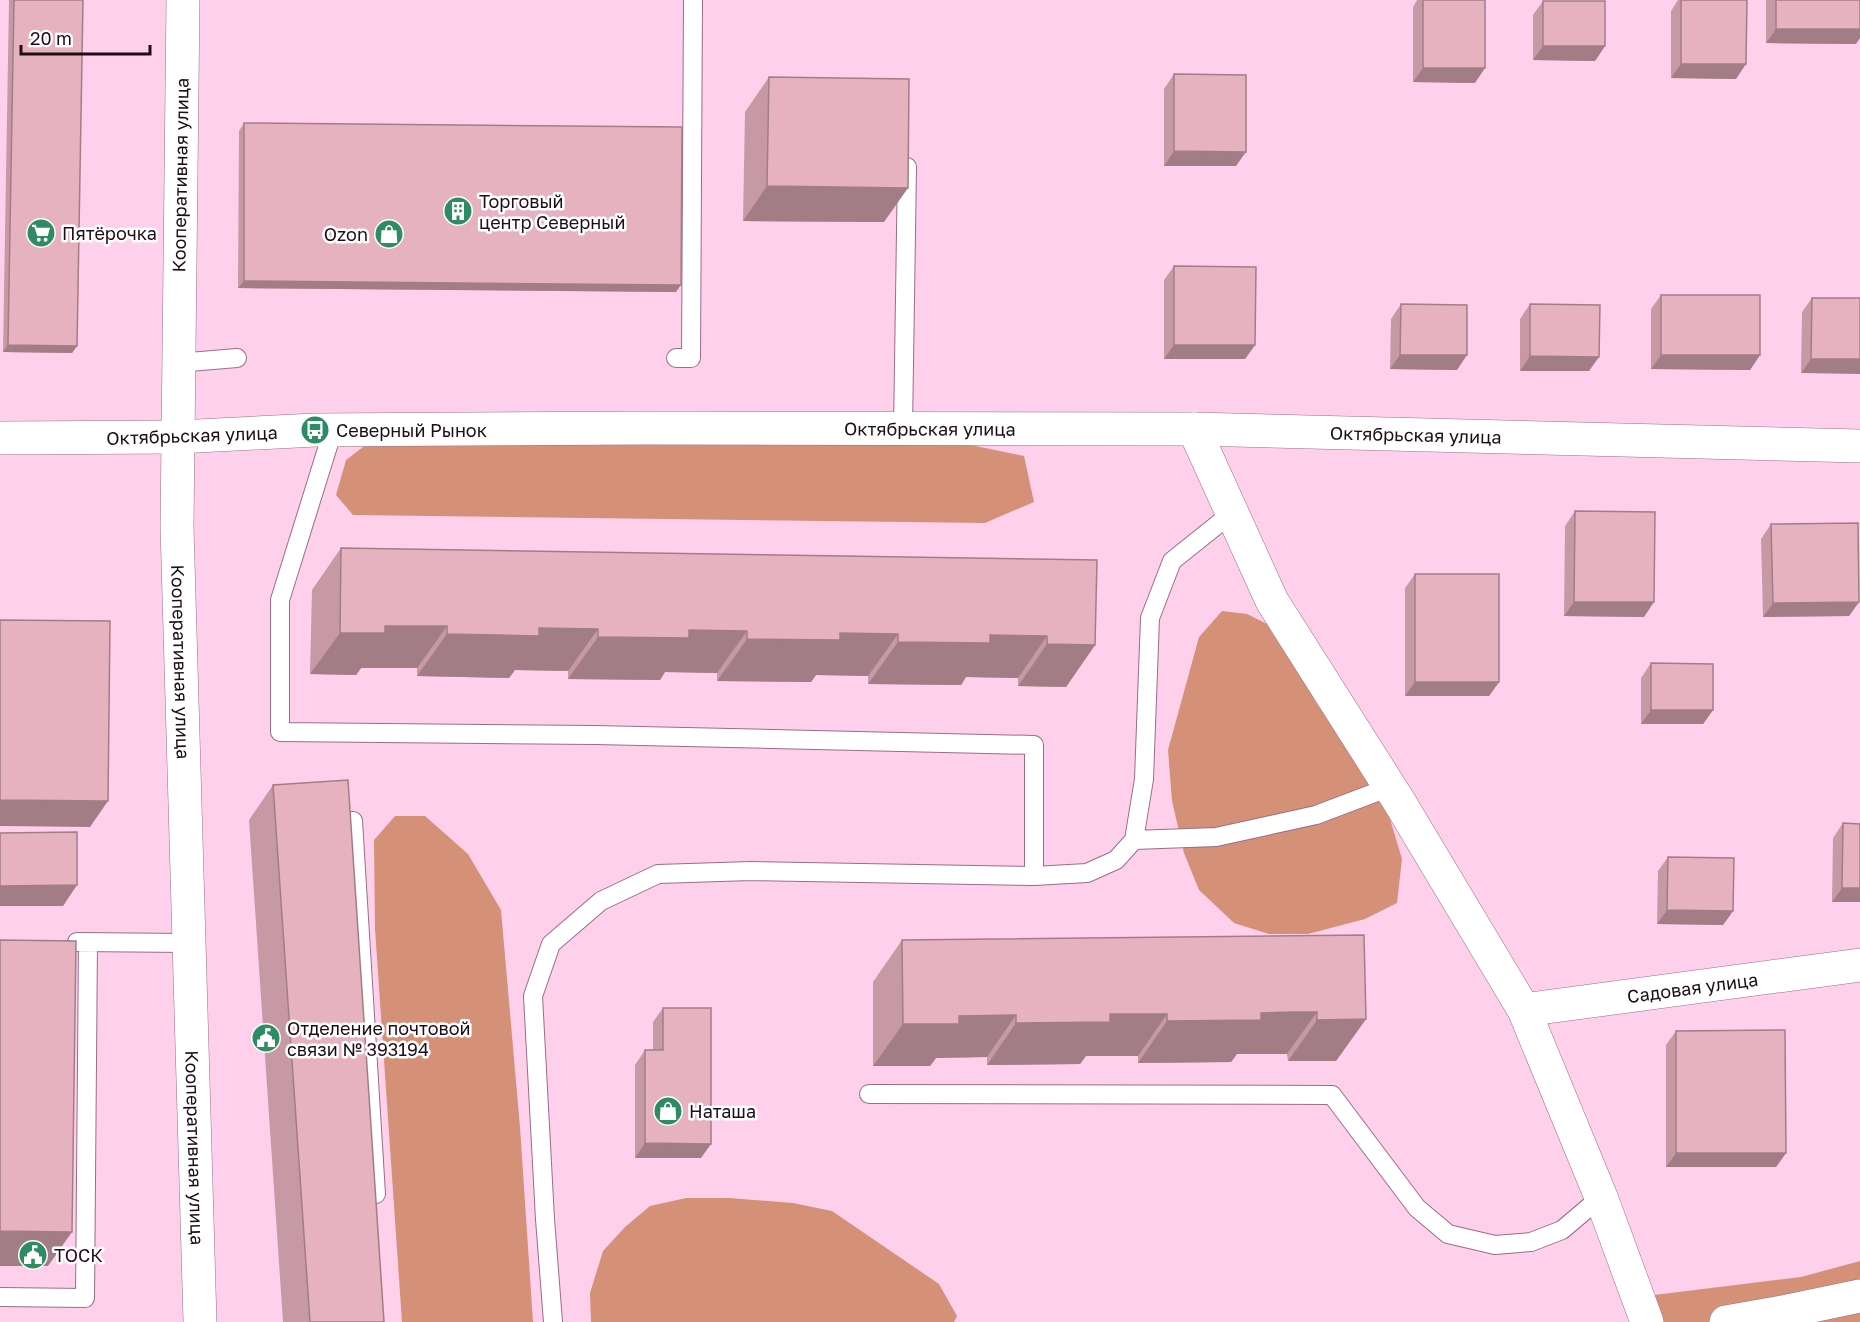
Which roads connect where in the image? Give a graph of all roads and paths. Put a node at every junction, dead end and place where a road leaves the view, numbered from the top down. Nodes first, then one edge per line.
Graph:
1 (183, 0) edge
2 (693, 0) edge
3 (907, 154) edge
4 (237, 358) dead end
5 (676, 358) dead end
6 (177, 363) junction
7 (903, 429) junction
8 (1194, 429) junction
9 (333, 430) junction
10 (178, 437) junction
11 (0, 438) edge
12 (1860, 446) edge
13 (1232, 513) junction
14 (1390, 788) junction
15 (353, 821) edge
16 (1134, 840) junction
17 (1034, 876) junction
18 (55, 942) edge
19 (88, 942) junction
20 (188, 943) junction
21 (1860, 965) edge
22 (1524, 1010) junction
23 (869, 1094) dead end
24 (1601, 1197) junction
25 (377, 1215) edge
26 (1860, 1296) edge
27 (0, 1297) edge
28 (200, 1322) edge
29 (553, 1322) edge
30 (1647, 1322) edge
31 (1726, 1322) edge

1 - 6 street, Кооперативная улица
2 - 5 lane
3 - 7 lane
4 - 6 lane
6 - 10 street, Кооперативная улица
7 - 8 street, Октябрьская улица
7 - 9 street, Октябрьская улица
8 - 12 street, Октябрьская улица
8 - 13 street
9 - 10 street, Октябрьская улица
9 - 17 lane
10 - 11 street, Октябрьская улица
10 - 20 street, Кооперативная улица
13 - 14 street
13 - 16 lane
14 - 16 lane
14 - 22 street
15 - 25 lane
16 - 17 lane
17 - 29 lane
18 - 19 lane
19 - 20 lane
19 - 27 lane
20 - 28 street, Кооперативная улица
21 - 22 street, Садовая улица
22 - 24 street
23 - 24 lane
24 - 30 street
26 - 31 street

